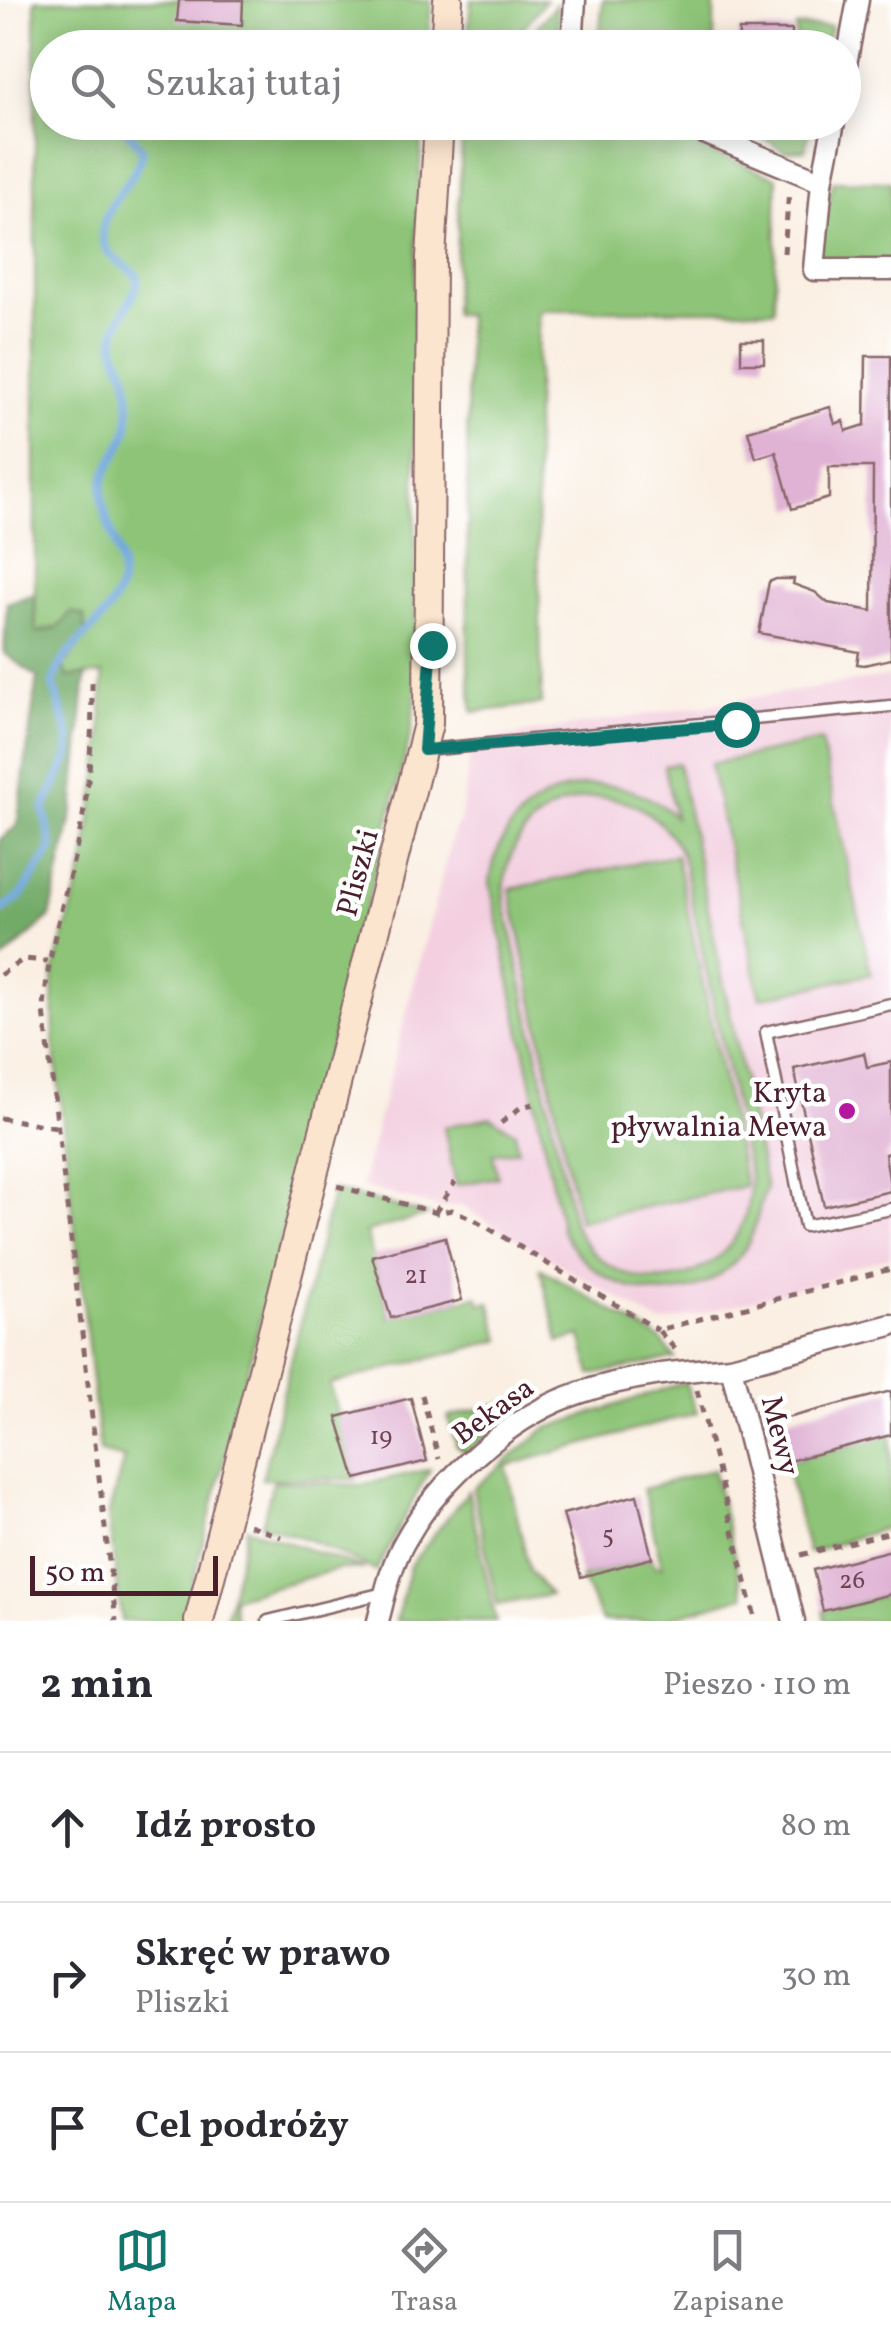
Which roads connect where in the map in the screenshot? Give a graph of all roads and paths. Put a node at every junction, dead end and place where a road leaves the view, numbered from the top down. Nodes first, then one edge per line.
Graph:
1 (448, 0) edge
2 (575, 0) edge
3 (858, 0) edge
4 (446, 30) edge
5 (573, 30) edge
6 (852, 30) edge
7 (438, 140) edge
8 (721, 140) edge
9 (830, 140) edge
10 (785, 182) dead end
11 (822, 182) junction
12 (784, 253) dead end
13 (891, 270) edge
14 (92, 682) dead end
15 (891, 706) edge
16 (424, 750) junction
17 (47, 962) junction
18 (0, 976) edge
19 (891, 1004) edge
20 (533, 1104) dead end
21 (0, 1118) edge
22 (501, 1124) dead end
23 (56, 1126) junction
24 (455, 1182) dead end
25 (325, 1183) dead end
26 (891, 1208) edge
27 (435, 1213) junction
28 (891, 1269) edge
29 (891, 1325) edge
30 (658, 1330) junction
31 (684, 1359) dead end
32 (731, 1368) junction
33 (694, 1378) dead end
34 (422, 1395) dead end
35 (443, 1472) dead end
36 (241, 1522) dead end
37 (891, 1532) edge
38 (281, 1537) dead end
39 (798, 1556) dead end
40 (385, 1592) junction
41 (116, 1621) edge
42 (199, 1621) edge
43 (268, 1621) edge
44 (378, 1621) edge
45 (756, 1621) edge
46 (794, 1621) edge

1 - 4 street
2 - 5 street
3 - 6 street
7 - 16 street, Pliszki
8 - 11 street
9 - 11 street
10 - 12 path
11 - 13 street
14 - 17 path
15 - 16 lane
16 - 42 street, Pliszki
17 - 18 path
17 - 23 path
19 - 26 lane
20 - 22 path
21 - 23 path
23 - 41 path
24 - 27 path
25 - 27 path
27 - 30 path
28 - 30 path
29 - 32 street, Mewy
30 - 31 path
32 - 40 street, Bekasa
32 - 46 street, Mewy
33 - 45 path
34 - 35 path
36 - 38 path
37 - 39 path
40 - 43 lane
40 - 44 street, Bekasa

